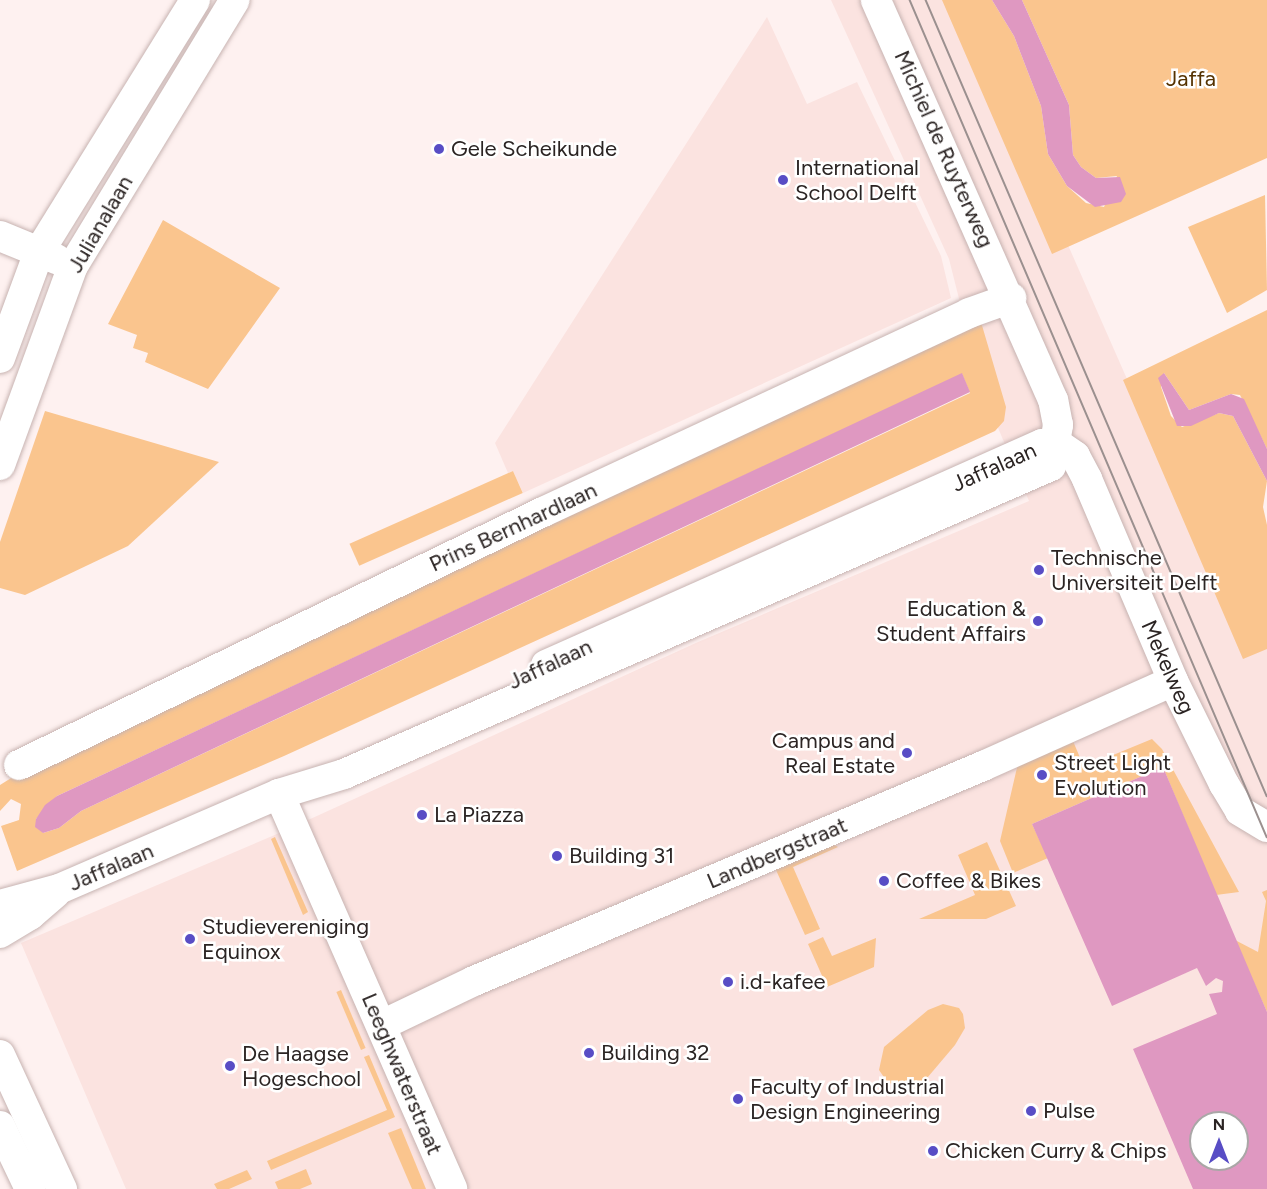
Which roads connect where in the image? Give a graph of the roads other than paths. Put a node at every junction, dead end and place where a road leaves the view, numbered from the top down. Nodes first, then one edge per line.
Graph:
1 (195, 0) edge
2 (235, 0) edge
3 (876, 0) edge
4 (0, 236) edge
5 (39, 252) junction
6 (73, 266) junction
7 (1011, 298) junction
8 (0, 358) edge
9 (1056, 443) junction
10 (0, 465) edge
11 (1173, 681) junction
12 (19, 765) dead end
13 (288, 791) junction
14 (1267, 827) edge
15 (59, 889) junction
16 (0, 905) edge
17 (0, 933) edge
18 (382, 1025) junction
19 (0, 1055) edge
20 (0, 1126) edge
21 (30, 1189) edge
22 (62, 1189) edge
23 (452, 1189) edge

1 - 5 street, Julianalaan
2 - 6 street, Julianalaan
3 - 7 street, Michiel de Ruyterweg
4 - 5 street
5 - 6 street
5 - 8 street, Julianalaan
6 - 10 street, Julianalaan
7 - 9 street
7 - 12 street, Prins Bernhardlaan
9 - 11 street, Mekelweg
9 - 13 street, Jaffalaan
11 - 14 street, Mekelweg
11 - 18 street, Landbergstraat
13 - 15 street, Jaffalaan
13 - 18 street, Leeghwaterstraat
15 - 16 street, Jaffalaan
15 - 17 street, Jaffalaan
18 - 23 street, Leeghwaterstraat
19 - 22 street
20 - 21 street

